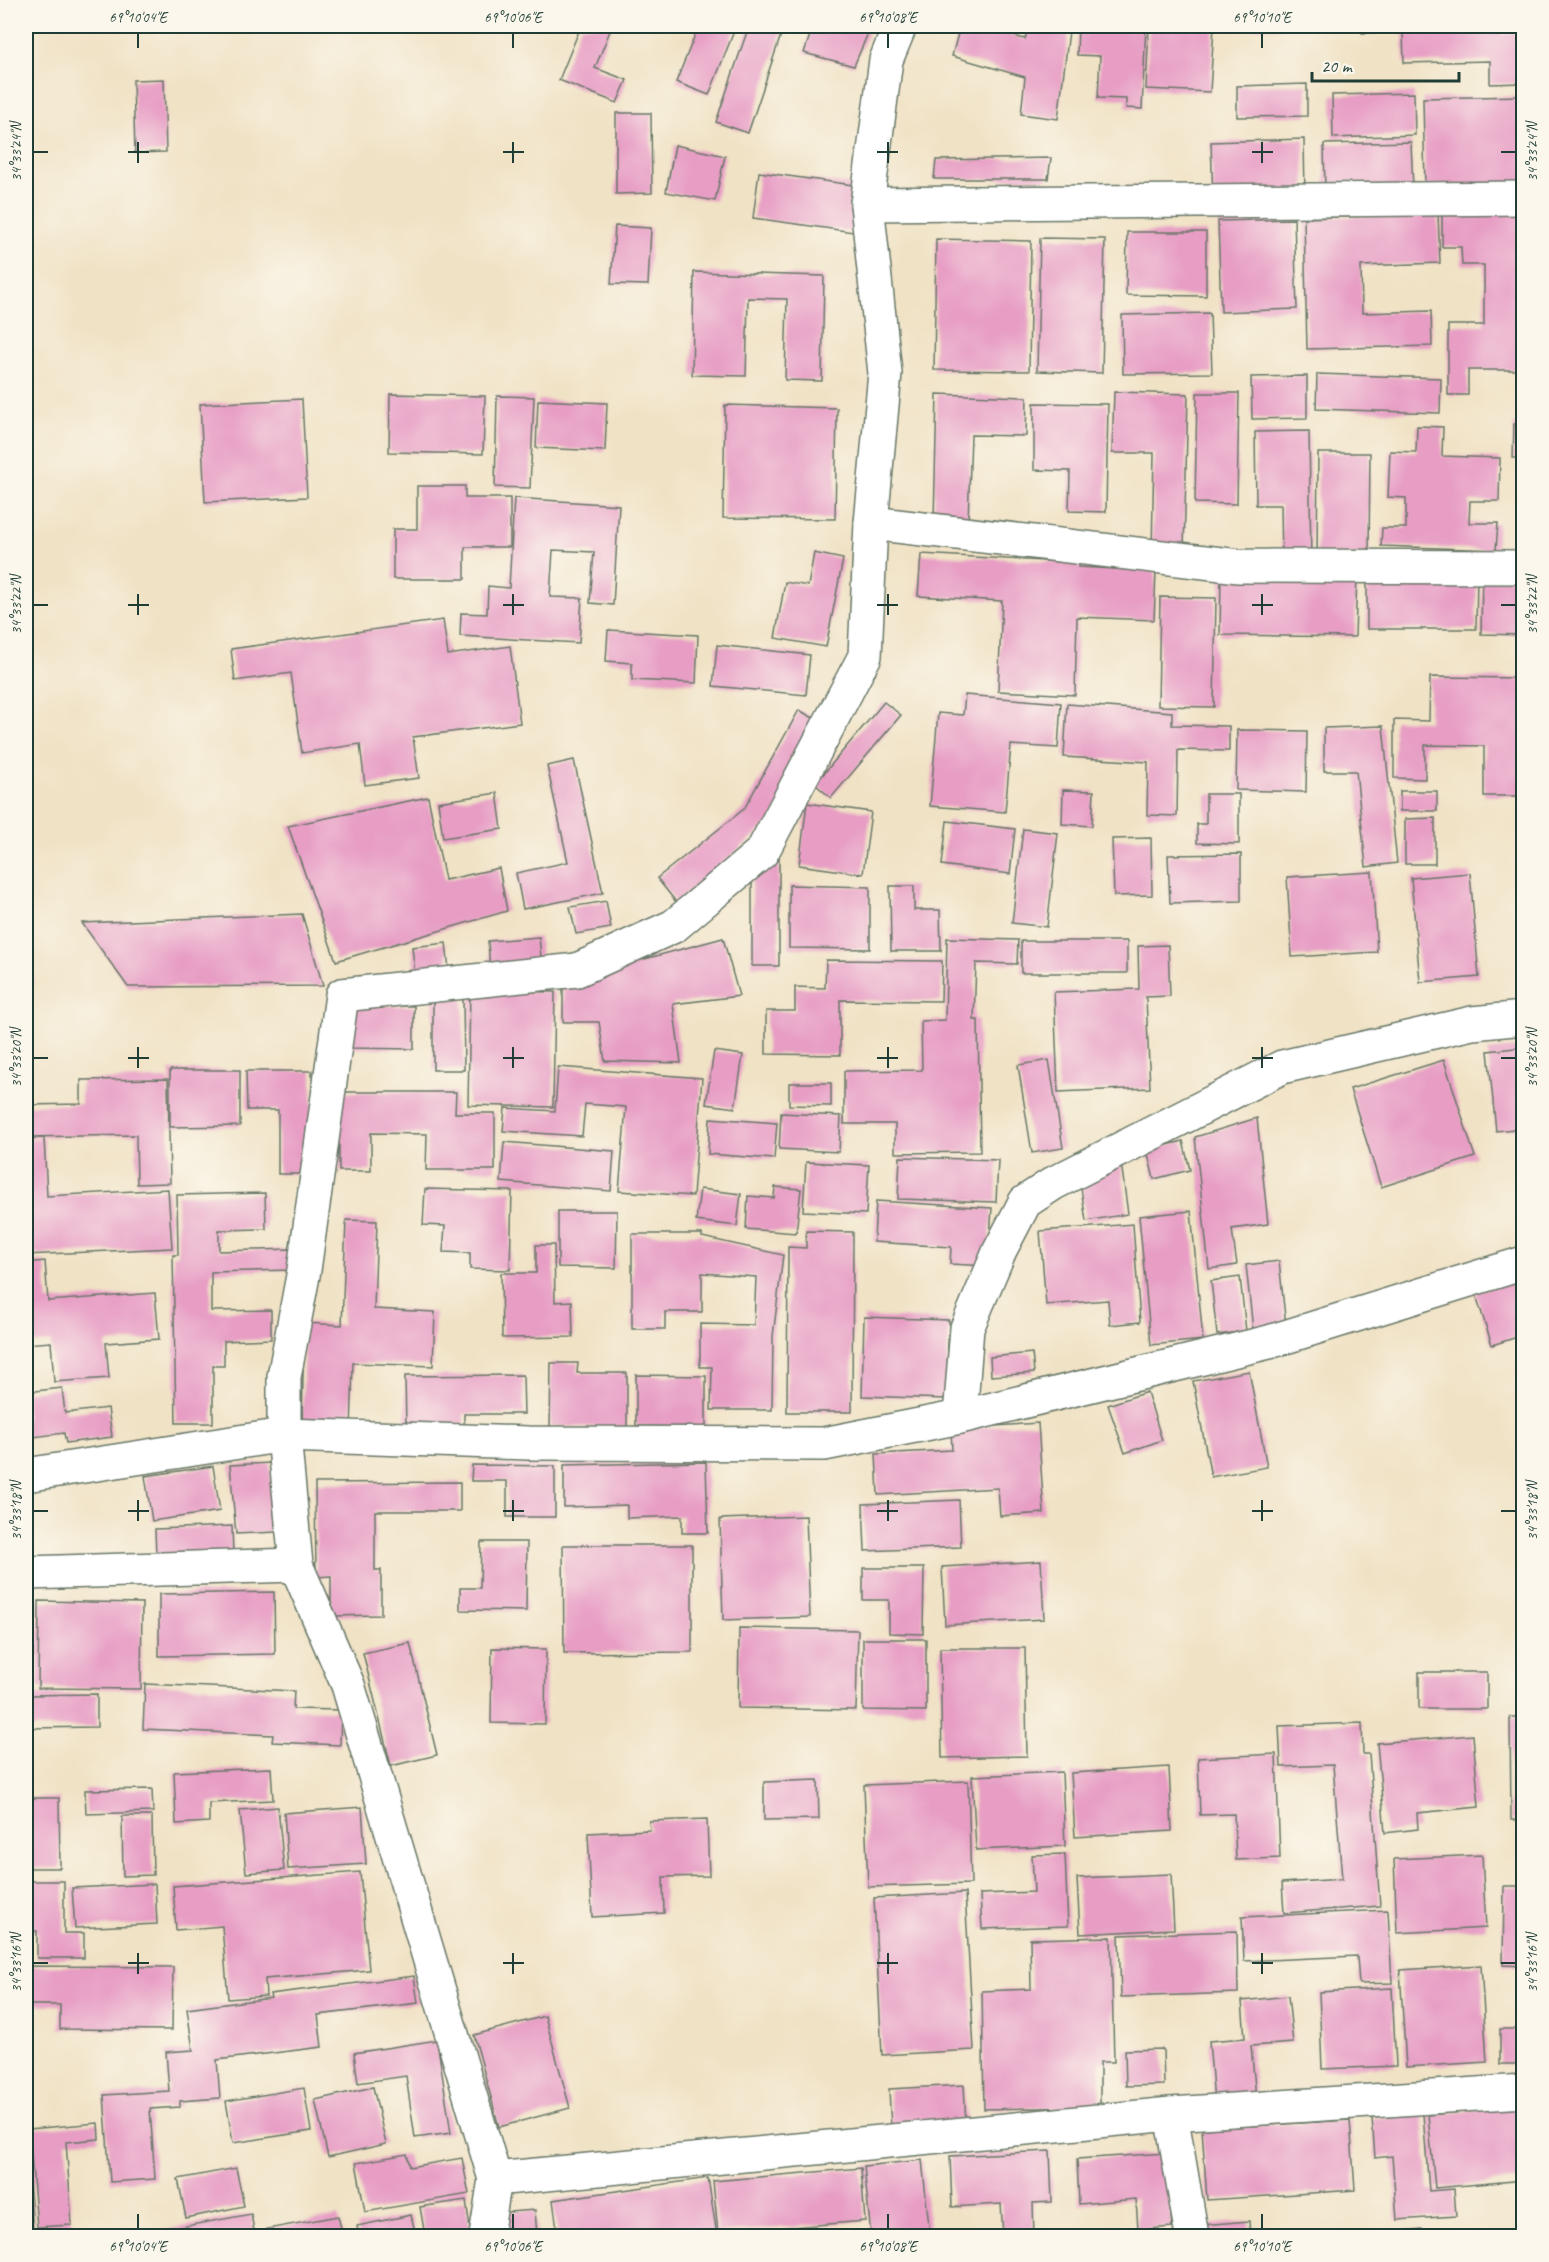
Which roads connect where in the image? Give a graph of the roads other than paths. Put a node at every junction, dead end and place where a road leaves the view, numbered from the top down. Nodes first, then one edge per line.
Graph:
1 (900, 26) edge
2 (1524, 198) edge
3 (867, 204) junction
4 (871, 523) junction
5 (1524, 567) edge
6 (1524, 1018) edge
7 (1524, 1263) edge
8 (960, 1417) junction
9 (284, 1435) junction
10 (26, 1475) edge
11 (296, 1565) junction
12 (26, 1573) edge
13 (1524, 2091) edge
14 (1171, 2114) junction
15 (495, 2179) junction
16 (486, 2236) edge
17 (1192, 2236) edge

1 - 3 street
2 - 3 street
3 - 4 street
4 - 5 street
4 - 9 street
6 - 8 street
7 - 8 street
8 - 9 street
9 - 10 street
9 - 11 street
11 - 12 street
11 - 15 street
13 - 14 street
14 - 15 street
14 - 17 street
15 - 16 street

